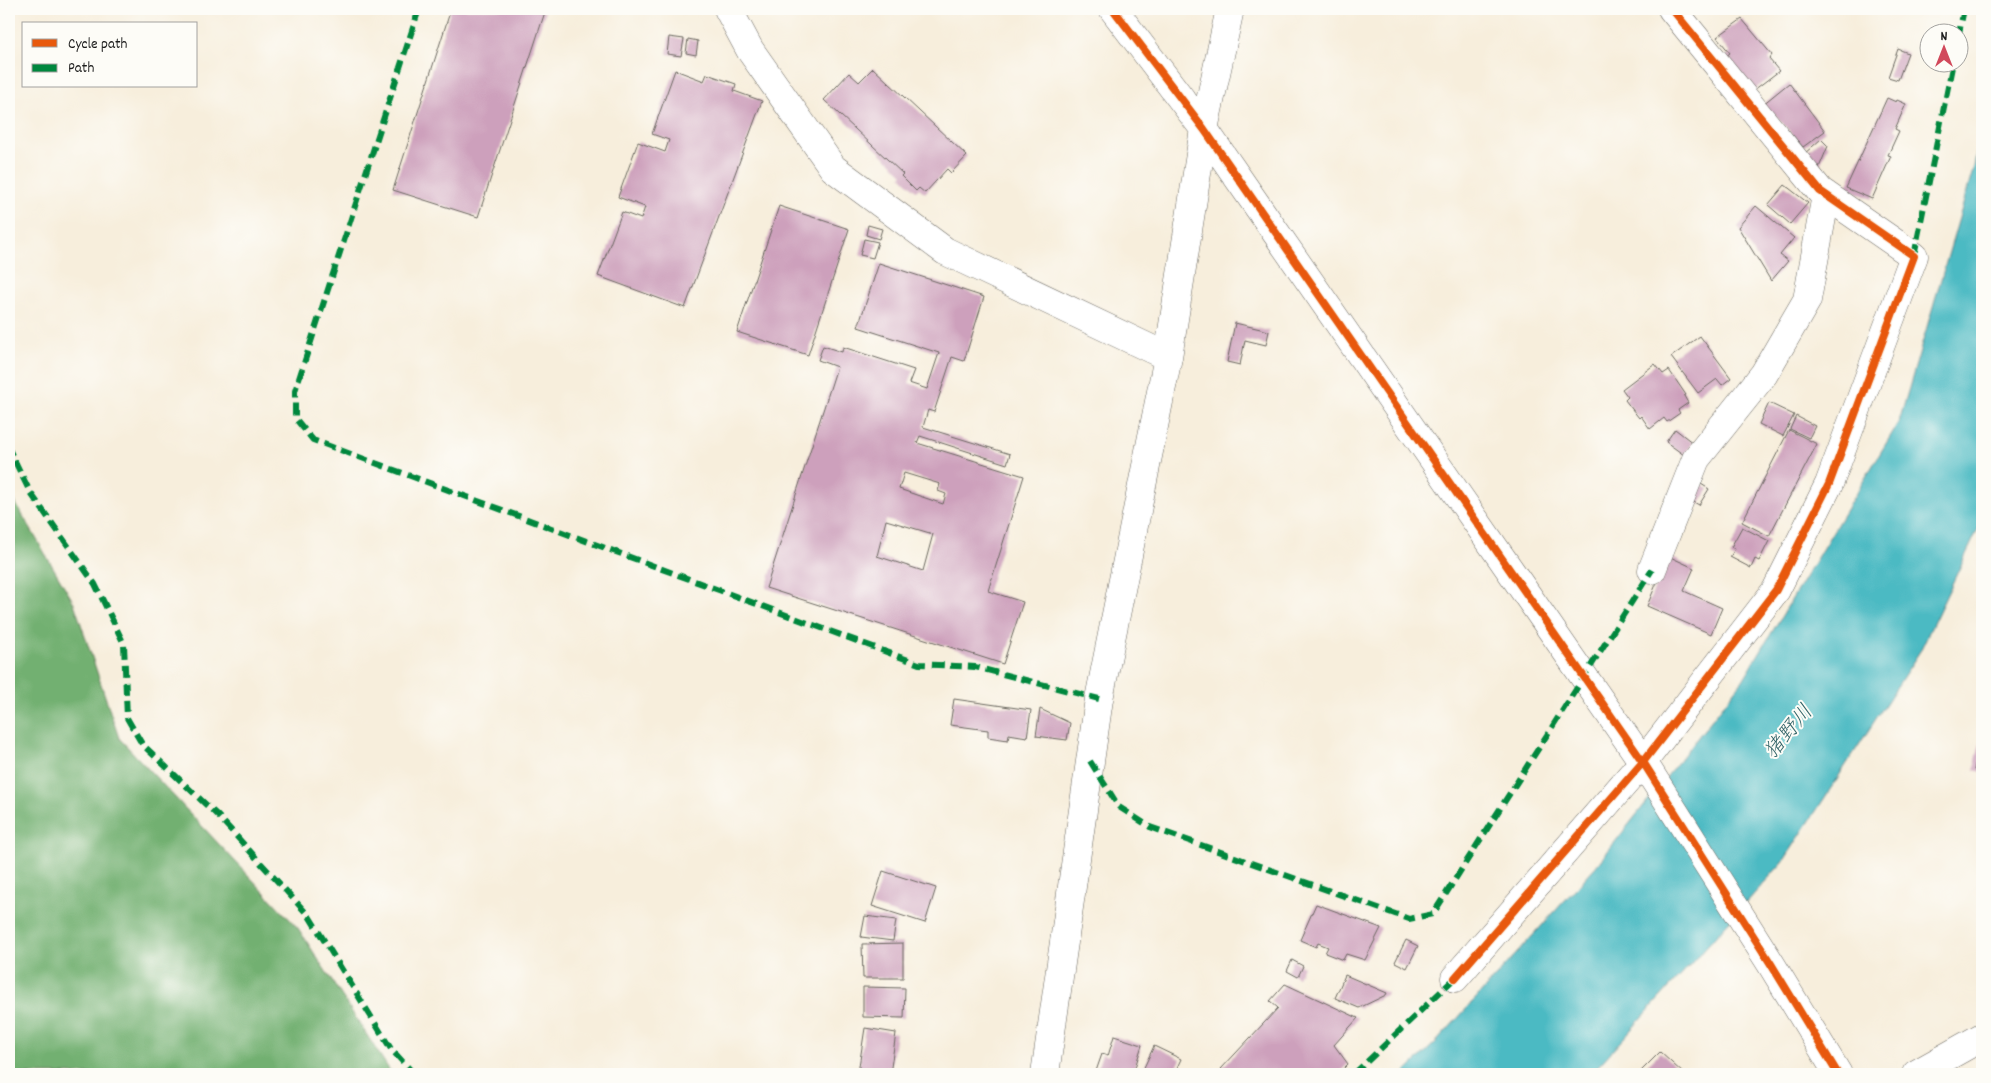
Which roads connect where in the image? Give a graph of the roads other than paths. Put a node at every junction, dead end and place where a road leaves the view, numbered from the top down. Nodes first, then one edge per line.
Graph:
1 (728, 9) edge
2 (1113, 9) edge
3 (1230, 9) edge
4 (1672, 9) edge
5 (1204, 129) junction
6 (1826, 195) junction
7 (1168, 357) junction
8 (1652, 570) dead end
9 (1643, 762) junction
10 (1455, 978) dead end
11 (1982, 1038) edge
12 (1045, 1074) edge
13 (1838, 1074) edge
14 (1916, 1074) edge

1 - 7 street
2 - 5 street
3 - 5 street
4 - 6 street
5 - 7 street
5 - 9 street
6 - 8 street
6 - 9 street
7 - 12 street
9 - 10 street
9 - 13 street
11 - 14 street

